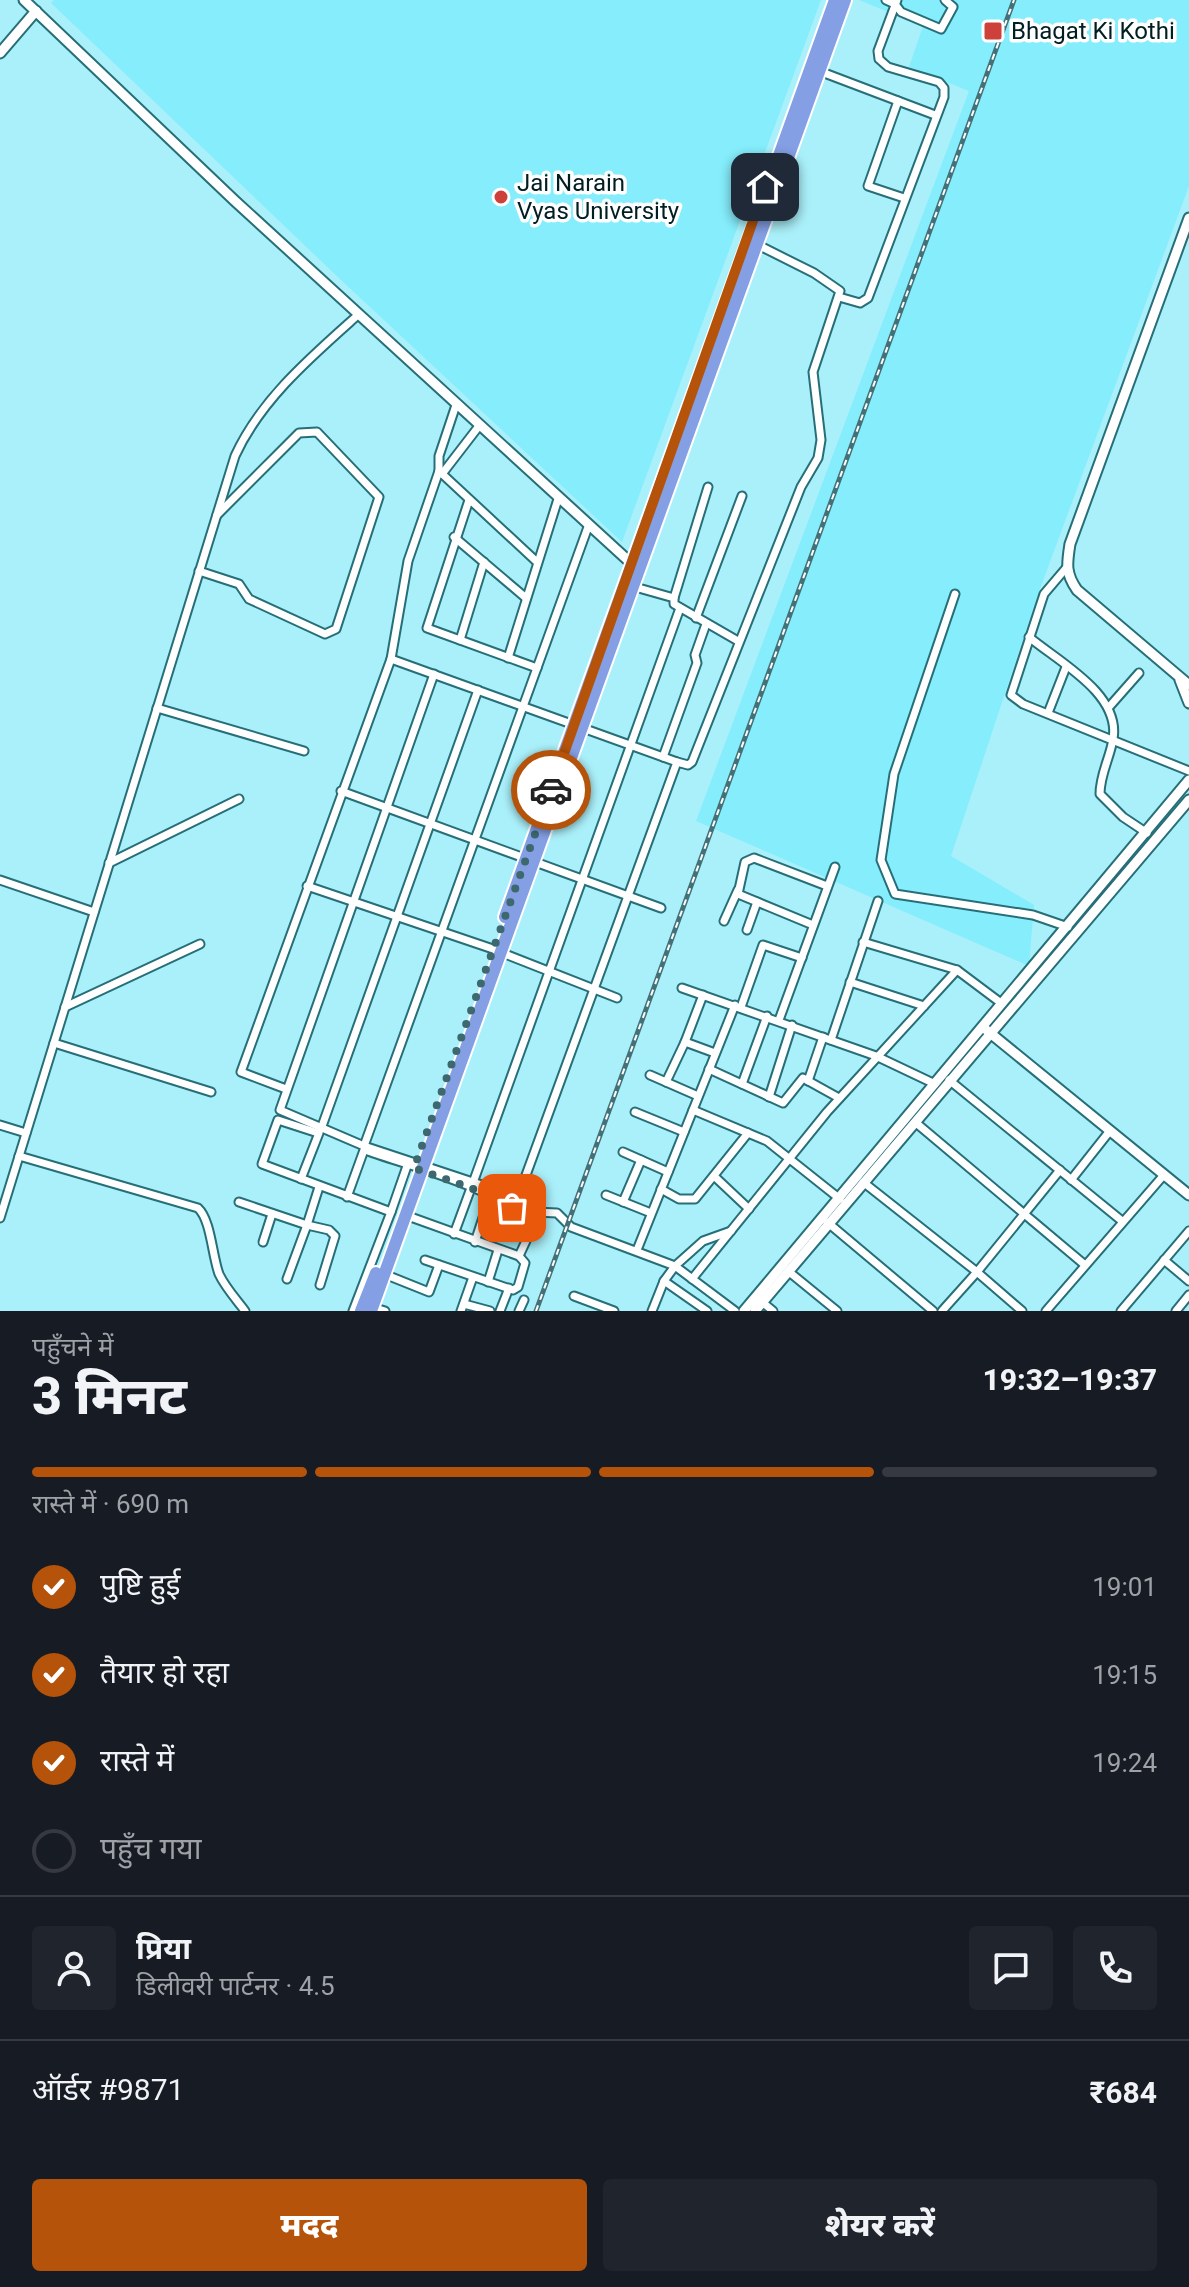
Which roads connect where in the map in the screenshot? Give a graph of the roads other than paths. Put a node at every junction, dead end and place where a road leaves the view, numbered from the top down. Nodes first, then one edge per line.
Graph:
1 (24, 0) edge
2 (835, 0) edge
3 (845, 0) edge
4 (886, 0) edge
5 (945, 0) edge
6 (896, 2) edge
7 (36, 11) junction
8 (0, 53) edge
9 (819, 71) junction
10 (898, 101) junction
11 (935, 115) junction
12 (904, 198) junction
13 (1189, 218) edge
14 (756, 244) junction
15 (839, 297) junction
16 (359, 314) junction
17 (456, 405) junction
18 (479, 426) junction
19 (441, 472) junction
20 (708, 487) dead end
21 (742, 496) dead end
22 (558, 499) junction
23 (469, 500) junction
24 (216, 517) junction
25 (588, 527) junction
26 (454, 537) junction
27 (484, 562) junction
28 (537, 562) junction
29 (632, 564) junction
30 (1067, 567) junction
31 (199, 571) junction
32 (635, 587) junction
33 (955, 594) dead end
34 (526, 598) junction
35 (674, 598) junction
36 (680, 608) junction
37 (696, 618) junction
38 (706, 624) junction
39 (1029, 637) junction
40 (460, 640) junction
41 (738, 641) junction
42 (508, 658) junction
43 (391, 659) junction
44 (1066, 667) junction
45 (537, 668) junction
46 (1139, 673) dead end
47 (434, 674) junction
48 (1178, 676) junction
49 (1189, 685) edge
50 (478, 690) junction
51 (1189, 703) edge
52 (523, 706) junction
53 (1109, 707) junction
54 (157, 708) junction
55 (1048, 713) junction
56 (579, 726) junction
57 (1113, 740) junction
58 (632, 745) junction
59 (304, 751) dead end
60 (663, 757) junction
61 (677, 762) junction
62 (1189, 771) edge
63 (1189, 780) edge
64 (341, 791) junction
65 (239, 799) dead end
66 (1189, 800) edge
67 (386, 807) junction
68 (431, 824) junction
69 (1147, 833) junction
70 (474, 840) junction
71 (530, 861) junction
72 (109, 863) junction
73 (835, 867) dead end
74 (583, 879) junction
75 (0, 880) edge
76 (307, 886) junction
77 (827, 886) junction
78 (738, 890) junction
79 (627, 896) junction
80 (353, 900) junction
81 (878, 901) dead end
82 (757, 902) junction
83 (661, 908) dead end
84 (94, 912) junction
85 (395, 915) junction
86 (724, 921) dead end
87 (813, 925) junction
88 (1072, 928) junction
89 (442, 930) junction
90 (747, 930) dead end
91 (863, 942) junction
92 (200, 944) dead end
93 (497, 950) junction
94 (802, 958) junction
95 (550, 969) junction
96 (957, 970) junction
97 (850, 982) junction
98 (593, 987) junction
99 (682, 988) dead end
100 (703, 995) junction
101 (617, 998) dead end
102 (1001, 1003) junction
103 (738, 1006) junction
104 (924, 1006) junction
105 (65, 1007) junction
106 (767, 1016) junction
107 (779, 1020) junction
108 (792, 1025) junction
109 (986, 1029) junction
110 (827, 1038) junction
111 (685, 1042) junction
112 (54, 1043) junction
113 (715, 1053) junction
114 (876, 1056) junction
115 (709, 1069) junction
116 (650, 1075) dead end
117 (949, 1080) junction
118 (808, 1081) junction
119 (666, 1082) junction
120 (742, 1084) junction
121 (935, 1084) junction
122 (286, 1089) junction
123 (211, 1092) dead end
124 (698, 1096) junction
125 (769, 1097) junction
126 (839, 1098) junction
127 (693, 1110) junction
128 (635, 1112) dead end
129 (915, 1122) junction
130 (0, 1125) edge
131 (320, 1131) junction
132 (684, 1132) junction
133 (1109, 1132) junction
134 (26, 1133) junction
135 (748, 1133) junction
136 (364, 1148) junction
137 (623, 1152) dead end
138 (19, 1156) junction
139 (788, 1158) junction
140 (641, 1160) junction
141 (417, 1166) junction
142 (1060, 1170) junction
143 (668, 1172) junction
144 (714, 1176) junction
145 (1163, 1176) junction
146 (301, 1179) junction
147 (1071, 1180) junction
148 (862, 1182) junction
149 (473, 1184) junction
150 (319, 1187) junction
151 (661, 1189) junction
152 (606, 1195) dead end
153 (1189, 1195) edge
154 (490, 1196) junction
155 (347, 1197) junction
156 (518, 1197) junction
157 (841, 1200) junction
158 (239, 1202) dead end
159 (623, 1202) junction
160 (749, 1209) junction
161 (391, 1212) junction
162 (651, 1213) junction
163 (272, 1214) junction
164 (1024, 1214) junction
165 (405, 1215) junction
166 (0, 1218) edge
167 (824, 1220) junction
168 (1122, 1221) junction
169 (307, 1225) junction
170 (731, 1231) junction
171 (1189, 1231) edge
172 (454, 1234) junction
173 (263, 1242) dead end
174 (475, 1242) junction
175 (498, 1250) junction
176 (637, 1250) junction
177 (519, 1256) junction
178 (425, 1260) dead end
179 (1164, 1260) junction
180 (439, 1265) junction
181 (1085, 1265) junction
182 (675, 1266) junction
183 (788, 1271) junction
184 (977, 1272) junction
185 (384, 1274) junction
186 (473, 1277) junction
187 (287, 1279) dead end
188 (692, 1279) junction
189 (664, 1281) junction
190 (1189, 1281) edge
191 (488, 1282) junction
192 (320, 1285) dead end
193 (509, 1288) junction
194 (1189, 1295) edge
195 (574, 1296) dead end
196 (524, 1300) dead end
197 (762, 1302) junction
198 (462, 1307) edge
199 (372, 1310) edge
200 (245, 1311) edge
201 (353, 1311) edge
202 (490, 1311) edge
203 (500, 1311) edge
204 (519, 1311) edge
205 (614, 1311) edge
206 (652, 1311) edge
207 (707, 1311) edge
208 (735, 1311) edge
209 (744, 1311) edge
210 (755, 1311) edge
211 (773, 1311) edge
212 (837, 1311) edge
213 (933, 1311) edge
214 (942, 1311) edge
215 (1022, 1311) edge
216 (1046, 1311) edge
217 (1121, 1311) edge
218 (1176, 1311) edge

1 - 7 street
2 - 29 highway
3 - 9 highway
4 - 6 street
5 - 6 street
6 - 11 street
7 - 8 street
7 - 16 street
9 - 10 street
9 - 14 highway
10 - 11 street
10 - 12 street
11 - 12 street
12 - 15 street
13 - 30 street
14 - 15 street
14 - 32 highway
15 - 41 street
16 - 17 street
16 - 24 street
17 - 18 street
17 - 19 street
18 - 19 street
18 - 22 street
19 - 23 street
19 - 43 street
20 - 35 street
21 - 37 street
22 - 25 street
22 - 28 street
23 - 26 street
23 - 28 street
24 - 31 street
24 - 31 street
25 - 29 street
25 - 45 street
26 - 27 street
26 - 40 street
27 - 34 street
27 - 40 street
28 - 34 street
29 - 56 highway
30 - 39 street
30 - 48 street
31 - 54 street
32 - 35 street
32 - 56 highway
33 - 88 street
34 - 42 street
35 - 36 street
36 - 37 street
36 - 58 street
37 - 38 street
38 - 41 street
38 - 60 street
39 - 44 street
39 - 55 street
40 - 42 street
41 - 61 street
42 - 45 street
43 - 47 street
43 - 64 street
44 - 53 street
44 - 55 street
45 - 52 street
46 - 53 street
47 - 50 street
47 - 67 street
48 - 49 street
48 - 51 street
50 - 52 street
50 - 68 street
52 - 56 street
52 - 70 street
53 - 57 street
54 - 59 street
54 - 72 street
55 - 57 street
56 - 58 street
56 - 71 highway
57 - 62 street
57 - 69 street
58 - 60 street
58 - 74 street
60 - 61 street
61 - 79 street
63 - 69 street
64 - 67 street
64 - 76 street
65 - 72 street
66 - 88 street
67 - 68 street
67 - 80 street
68 - 70 street
68 - 85 street
69 - 88 street
70 - 71 street
70 - 89 street
71 - 74 street
71 - 93 highway
72 - 84 street
73 - 77 street
74 - 79 street
74 - 95 street
75 - 84 street
76 - 80 street
76 - 122 street
77 - 78 street
77 - 87 street
78 - 82 street
78 - 86 street
79 - 83 street
79 - 98 street
80 - 85 street
80 - 122 street
81 - 91 street
82 - 87 street
82 - 90 street
84 - 105 street
85 - 89 street
85 - 131 street
87 - 94 street
88 - 102 street
88 - 109 street
89 - 93 street
89 - 136 street
91 - 96 street
91 - 97 street
92 - 105 street
93 - 95 street
93 - 141 highway
94 - 103 street
94 - 107 street
95 - 98 street
95 - 149 street
96 - 102 street
96 - 104 street
97 - 104 street
97 - 110 street
98 - 101 street
98 - 156 street
99 - 100 street
100 - 103 street
100 - 111 street
102 - 109 street
103 - 106 street
103 - 113 street
104 - 114 street
105 - 112 street
106 - 107 street
106 - 120 street
107 - 108 street
108 - 110 street
108 - 125 street
109 - 117 street
109 - 121 street
109 - 133 street
110 - 114 street
110 - 118 street
111 - 113 street
111 - 119 street
112 - 123 street
112 - 134 street
113 - 115 street
114 - 121 street
114 - 126 street
115 - 120 street
115 - 124 street
116 - 119 street
117 - 129 street
117 - 142 street
118 - 125 street
118 - 126 street
119 - 124 street
120 - 125 street
121 - 157 street
122 - 131 street
124 - 127 street
126 - 139 street
127 - 132 street
127 - 135 street
128 - 132 street
129 - 148 street
129 - 164 street
130 - 134 street
131 - 136 street
131 - 146 street
131 - 146 street
132 - 143 street
133 - 145 street
133 - 147 street
134 - 138 street
135 - 139 street
135 - 144 street
136 - 141 street
136 - 155 street
137 - 140 street
138 - 166 street
138 - 200 street
139 - 157 street
139 - 160 street
140 - 143 street
140 - 159 street
141 - 149 street
141 - 161 street
141 - 165 highway
141 - 199 highway
142 - 147 street
142 - 164 street
143 - 151 street
144 - 151 street
144 - 160 street
145 - 153 street
145 - 168 street
146 - 150 street
147 - 168 street
148 - 157 street
148 - 184 street
149 - 154 street
149 - 156 street
149 - 172 street
150 - 155 street
150 - 169 street
151 - 162 street
152 - 159 street
154 - 174 street
154 - 177 street
155 - 161 street
156 - 176 street
157 - 167 street
158 - 163 street
159 - 162 street
160 - 170 street
161 - 201 street
162 - 176 street
163 - 169 street
163 - 173 street
164 - 181 street
164 - 184 street
165 - 172 street
165 - 185 highway
167 - 183 street
167 - 209 street
167 - 213 street
168 - 181 street
169 - 187 street
169 - 192 street
170 - 182 street
170 - 188 street
171 - 179 street
172 - 174 street
174 - 175 street
175 - 177 street
175 - 191 street
176 - 182 street
177 - 193 street
178 - 180 street
179 - 190 street
179 - 217 street
180 - 185 street
180 - 186 street
181 - 216 street
182 - 188 street
182 - 189 street
183 - 197 street
183 - 212 street
184 - 214 street
184 - 215 street
185 - 199 highway
186 - 191 street
186 - 198 street
188 - 208 street
189 - 206 street
189 - 207 street
191 - 193 street
193 - 203 street
194 - 218 street
195 - 205 street
196 - 204 street
197 - 210 street
197 - 211 street
198 - 202 street

